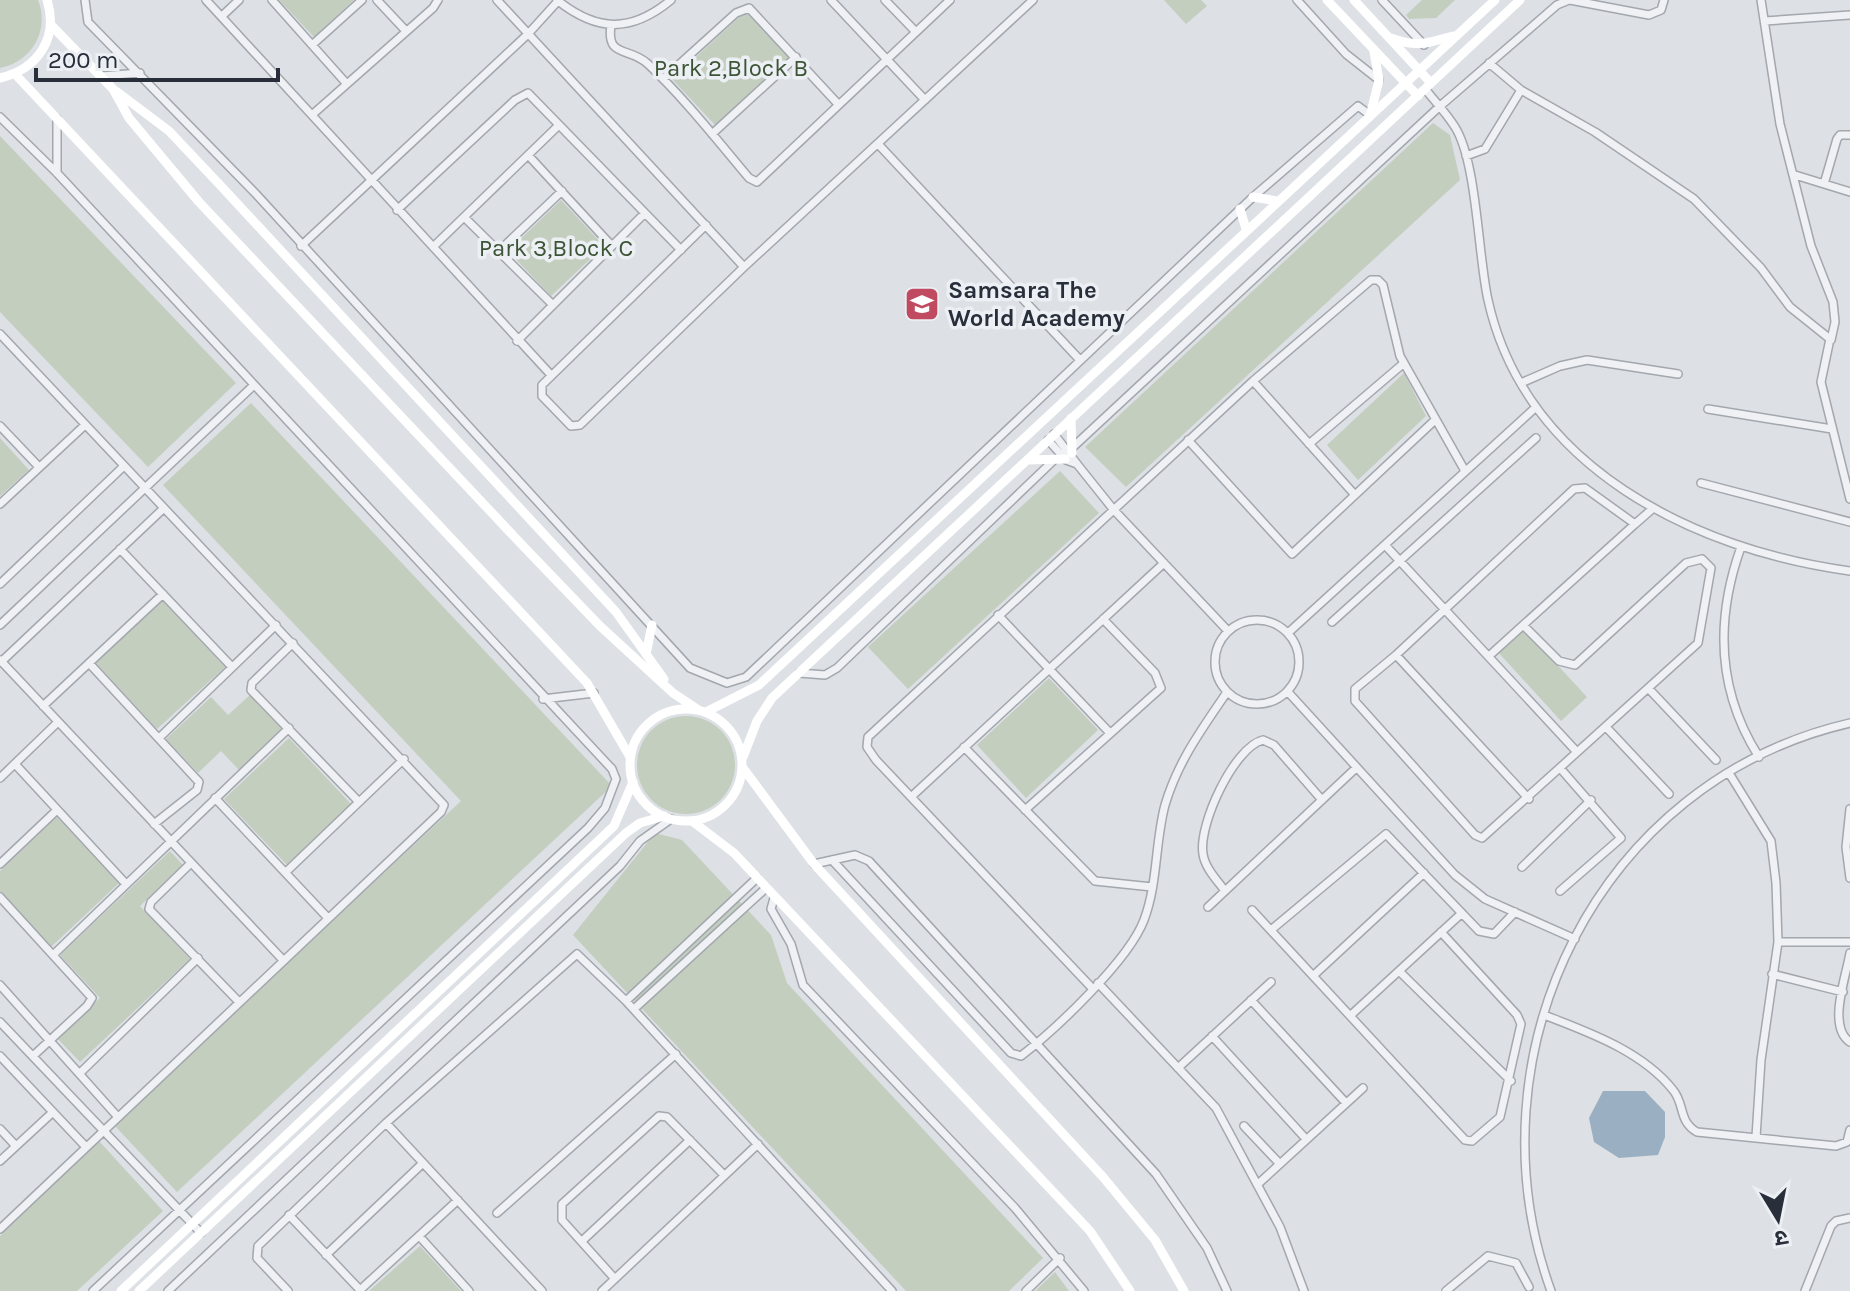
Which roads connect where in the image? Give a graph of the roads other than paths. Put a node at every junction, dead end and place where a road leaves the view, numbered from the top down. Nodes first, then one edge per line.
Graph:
1 (85, 0) edge
2 (206, 0) edge
3 (239, 0) edge
4 (272, 0) edge
5 (362, 0) edge
6 (377, 0) edge
7 (438, 0) edge
8 (497, 0) edge
9 (557, 0) edge
10 (671, 0) edge
11 (831, 0) edge
12 (885, 0) edge
13 (950, 0) edge
14 (1033, 0) edge
15 (1297, 0) edge
16 (1327, 0) edge
17 (1354, 0) edge
18 (1382, 0) edge
19 (1495, 0) edge
20 (1520, 0) edge
21 (1569, 0) edge
22 (1664, 0) edge
23 (1761, 0) edge
24 (51, 2) edge
25 (1850, 15) edge
26 (222, 16) junction
27 (1765, 21) junction
28 (51, 25) junction
29 (611, 25) junction
30 (406, 31) junction
31 (916, 32) junction
32 (528, 34) junction
33 (1458, 34) junction
34 (1388, 37) junction
35 (312, 45) junction
36 (1424, 45) junction
37 (1373, 49) junction
38 (796, 57) junction
39 (887, 59) junction
40 (1489, 63) junction
41 (1419, 70) junction
42 (140, 73) junction
43 (15, 74) junction
44 (101, 76) junction
45 (0, 78) edge
46 (663, 79) junction
47 (1379, 80) junction
48 (346, 83) junction
49 (1405, 83) junction
50 (113, 89) junction
51 (1425, 89) junction
52 (1521, 90) junction
53 (925, 100) junction
54 (838, 104) junction
55 (1439, 107) junction
56 (313, 114) junction
57 (1370, 115) junction
58 (0, 117) edge
59 (57, 119) junction
60 (559, 125) junction
61 (712, 134) junction
62 (1850, 135) edge
63 (879, 145) junction
64 (528, 155) junction
65 (1466, 156) junction
66 (57, 173) junction
67 (1795, 175) junction
68 (370, 181) junction
69 (1824, 184) junction
70 (562, 191) junction
71 (1850, 192) edge
72 (1253, 197) junction
73 (1277, 201) junction
74 (1240, 209) junction
75 (397, 210) junction
76 (645, 213) junction
77 (464, 217) junction
78 (706, 225) junction
79 (1246, 229) junction
80 (611, 245) junction
81 (301, 246) junction
82 (433, 247) junction
83 (681, 250) junction
84 (499, 251) junction
85 (744, 267) junction
86 (551, 303) junction
87 (0, 334) edge
88 (1831, 340) junction
89 (517, 341) junction
90 (1079, 359) junction
91 (1404, 363) junction
92 (1678, 374) dead end
93 (551, 375) junction
94 (1253, 381) junction
95 (1521, 383) junction
96 (254, 385) junction
97 (1535, 408) junction
98 (1708, 409) dead end
99 (1071, 418) junction
100 (1434, 421) junction
101 (85, 425) junction
102 (0, 426) edge
103 (1832, 429) junction
104 (1051, 437) junction
105 (1536, 438) dead end
106 (1188, 440) junction
107 (1309, 444) junction
108 (1070, 453) junction
109 (1027, 460) junction
110 (1053, 461) junction
111 (124, 466) junction
112 (39, 467) junction
113 (1465, 471) junction
114 (1701, 483) dead end
115 (145, 488) junction
116 (1355, 495) junction
117 (1850, 499) edge
118 (0, 504) edge
119 (164, 508) junction
120 (1113, 509) junction
121 (1651, 510) junction
122 (1850, 522) edge
123 (1635, 524) junction
124 (1385, 545) junction
125 (1741, 547) junction
126 (120, 549) junction
127 (1398, 559) junction
128 (1164, 563) junction
129 (1850, 571) edge
130 (0, 584) edge
131 (163, 594) junction
132 (1445, 611) junction
133 (998, 615) junction
134 (1103, 619) junction
135 (1332, 622) dead end
136 (0, 625) edge
137 (276, 625) junction
138 (652, 625) junction
139 (1524, 626) junction
140 (793, 631) junction
141 (1228, 631) junction
142 (1288, 633) junction
143 (293, 643) junction
144 (796, 652) junction
145 (646, 654) junction
146 (1396, 655) junction
147 (1489, 656) junction
148 (1, 661) edge
149 (89, 663) junction
150 (232, 667) junction
151 (1049, 669) junction
152 (799, 673) junction
153 (1649, 689) junction
154 (1227, 692) junction
155 (1288, 692) junction
156 (594, 693) junction
157 (673, 693) junction
158 (543, 699) junction
159 (43, 706) junction
160 (701, 710) junction
161 (58, 722) junction
162 (1850, 723) edge
163 (1606, 727) junction
164 (289, 728) junction
165 (1109, 732) junction
166 (159, 738) junction
167 (964, 747) junction
168 (1577, 752) junction
169 (630, 757) junction
170 (1759, 757) junction
171 (404, 759) junction
172 (1716, 760) dead end
173 (743, 762) junction
174 (15, 764) junction
175 (1356, 768) junction
176 (1560, 768) junction
177 (1729, 773) junction
178 (0, 778) edge
179 (633, 782) junction
180 (1669, 794) dead end
181 (911, 797) junction
182 (215, 798) junction
183 (1529, 799) junction
184 (1322, 800) junction
185 (1591, 800) junction
186 (359, 802) junction
187 (1850, 809) edge
188 (57, 810) junction
189 (1025, 810) junction
190 (668, 818) junction
191 (692, 821) junction
192 (154, 824) junction
193 (170, 841) junction
194 (832, 860) junction
195 (191, 863) junction
196 (0, 864) edge
197 (814, 864) junction
198 (1522, 867) dead end
199 (286, 872) junction
200 (1424, 873) junction
201 (757, 878) junction
202 (1850, 878) edge
203 (126, 884) junction
204 (1152, 887) junction
205 (766, 888) junction
206 (1225, 891) junction
207 (1560, 891) dead end
208 (0, 897) edge
209 (774, 898) junction
210 (1208, 907) dead end
211 (1252, 910) dead end
212 (1515, 912) junction
213 (1462, 913) junction
214 (327, 917) junction
215 (1271, 930) junction
216 (1441, 932) junction
217 (1575, 939) junction
218 (1778, 942) junction
219 (1850, 942) edge
220 (1850, 953) edge
221 (53, 955) junction
222 (198, 958) junction
223 (283, 960) junction
224 (1399, 971) junction
225 (1772, 974) junction
226 (1314, 975) junction
227 (1271, 982) dead end
228 (0, 985) edge
229 (1095, 986) junction
230 (1843, 992) junction
231 (1251, 1000) junction
232 (626, 1001) junction
233 (239, 1002) junction
234 (634, 1009) junction
235 (1351, 1015) junction
236 (1544, 1015) junction
237 (0, 1022) edge
238 (1212, 1036) junction
239 (51, 1038) junction
240 (1036, 1042) junction
241 (1850, 1042) edge
242 (676, 1054) junction
243 (0, 1056) edge
244 (33, 1056) junction
245 (1178, 1068) junction
246 (80, 1073) junction
247 (1511, 1081) junction
248 (1363, 1088) dead end
249 (1346, 1103) junction
250 (53, 1112) junction
251 (117, 1116) junction
252 (386, 1123) junction
253 (1244, 1126) dead end
254 (0, 1129) edge
255 (104, 1130) junction
256 (1850, 1130) edge
257 (1756, 1137) junction
258 (1306, 1139) junction
259 (690, 1140) junction
260 (758, 1144) junction
261 (16, 1146) junction
262 (86, 1147) junction
263 (0, 1161) edge
264 (423, 1163) junction
265 (1279, 1163) junction
266 (724, 1175) junction
267 (1258, 1184) junction
268 (458, 1200) junction
269 (179, 1209) junction
270 (497, 1213) dead end
271 (289, 1215) junction
272 (1850, 1218) edge
273 (192, 1224) junction
274 (0, 1229) edge
275 (201, 1233) junction
276 (420, 1237) junction
277 (582, 1241) junction
278 (326, 1255) junction
279 (1060, 1258) junction
280 (1545, 1274) junction
281 (615, 1279) junction
282 (1529, 1289) edge
283 (93, 1291) edge
284 (121, 1291) edge
285 (139, 1291) edge
286 (168, 1291) edge
287 (288, 1291) edge
288 (360, 1291) edge
289 (469, 1291) edge
290 (542, 1291) edge
291 (602, 1291) edge
292 (892, 1291) edge
293 (1026, 1291) edge
294 (1084, 1291) edge
295 (1130, 1291) edge
296 (1184, 1291) edge
297 (1227, 1291) edge
298 (1304, 1291) edge
299 (1446, 1291) edge
300 (1551, 1291) edge
301 (1805, 1291) edge

1 - 42 street
2 - 26 street
3 - 26 street
4 - 35 street
5 - 35 street
6 - 30 street
7 - 30 street
8 - 32 street
9 - 29 street
9 - 32 street
10 - 29 street
11 - 39 street
12 - 31 street
13 - 31 street
14 - 53 street
15 - 47 street
16 - 37 main road
17 - 34 main road
18 - 36 street
19 - 33 main road
20 - 51 main road
21 - 22 street
21 - 40 street
23 - 27 street
24 - 28 main road
25 - 27 street
26 - 56 street
27 - 67 street
28 - 43 main road
28 - 44 main road
29 - 46 street
30 - 48 street
31 - 39 street
32 - 68 street
32 - 78 street
33 - 36 main road
33 - 41 main road
34 - 36 main road
34 - 41 main road
35 - 48 street
37 - 47 main road
37 - 49 main road
38 - 46 street
38 - 54 street
38 - 61 street
39 - 53 street
39 - 54 street
40 - 52 street
40 - 55 street
41 - 49 main road
41 - 51 main road
42 - 44 street
42 - 81 street
43 - 45 main road
43 - 59 main road
44 - 50 main road
46 - 61 street
47 - 57 main road
48 - 56 street
49 - 51 main road
49 - 57 main road
50 - 145 main road
50 - 157 main road
51 - 55 street
51 - 99 main road
52 - 65 street
52 - 88 street
53 - 63 street
54 - 61 street
55 - 65 street
55 - 108 street
56 - 68 street
57 - 72 street
57 - 73 main road
58 - 66 street
59 - 66 street
59 - 156 main road
60 - 64 street
60 - 75 street
60 - 76 street
62 - 69 street
63 - 85 street
63 - 90 street
64 - 70 street
64 - 77 street
65 - 95 street
66 - 96 street
67 - 69 street
67 - 88 street
68 - 75 street
68 - 81 street
69 - 71 street
70 - 80 street
70 - 84 street
72 - 73 main road
72 - 74 street
73 - 79 main road
74 - 79 main road
74 - 90 street
75 - 82 street
76 - 80 street
76 - 83 street
77 - 82 street
77 - 84 street
78 - 83 street
78 - 85 street
79 - 144 main road
80 - 86 street
81 - 138 street
82 - 89 street
83 - 93 street
84 - 86 street
85 - 93 street
86 - 89 street
87 - 101 street
88 - 103 street
89 - 93 street
90 - 140 street
91 - 94 street
91 - 100 street
91 - 107 street
92 - 95 street
94 - 106 street
94 - 107 street
95 - 97 street
96 - 115 street
96 - 158 street
97 - 113 street
97 - 121 street
98 - 103 street
99 - 104 main road
99 - 108 main road
100 - 113 street
100 - 116 street
101 - 111 street
101 - 112 street
102 - 112 street
103 - 117 street
104 - 108 street
104 - 109 main road
105 - 127 street
106 - 116 street
106 - 120 street
107 - 116 street
108 - 110 main road
108 - 120 street
109 - 110 main road
109 - 152 main road
110 - 152 street
111 - 115 street
111 - 130 street
112 - 118 street
113 - 124 street
114 - 122 street
115 - 119 street
115 - 136 street
119 - 126 street
119 - 137 street
120 - 128 street
120 - 133 street
121 - 123 street
121 - 125 street
123 - 132 street
123 - 139 street
124 - 127 street
124 - 142 street
125 - 129 street
125 - 170 street
126 - 131 street
126 - 148 street
127 - 132 street
127 - 135 street
128 - 134 street
128 - 141 street
131 - 149 street
131 - 150 street
132 - 146 street
132 - 147 street
133 - 151 street
133 - 181 street
134 - 151 street
134 - 165 street
137 - 143 street
137 - 150 street
138 - 140 street
138 - 145 main road
139 - 147 street
139 - 153 street
140 - 144 street
141 - 142 street
141 - 154 street
142 - 155 street
143 - 164 street
143 - 171 street
144 - 160 main road
145 - 157 main road
146 - 183 street
146 - 183 street
147 - 168 street
148 - 159 street
149 - 159 street
149 - 166 street
150 - 166 street
151 - 165 street
151 - 167 street
152 - 173 main road
153 - 163 street
153 - 172 street
154 - 155 street
154 - 204 street
155 - 175 street
156 - 158 street
156 - 169 main road
157 - 160 main road
158 - 269 street
159 - 161 street
160 - 169 main road
160 - 173 main road
161 - 174 street
161 - 192 street
162 - 170 street
163 - 168 street
163 - 180 street
164 - 182 street
164 - 186 street
165 - 189 street
166 - 192 street
167 - 181 street
167 - 189 street
168 - 176 street
169 - 179 main road
170 - 177 street
171 - 186 street
171 - 214 street
173 - 191 main road
173 - 197 main road
174 - 178 street
174 - 188 street
175 - 184 street
175 - 212 street
176 - 183 street
176 - 185 street
177 - 217 street
177 - 218 street
179 - 190 main road
179 - 273 main road
181 - 229 street
182 - 193 street
182 - 199 street
184 - 206 street
184 - 206 street
185 - 198 street
185 - 207 street
186 - 199 street
187 - 202 street
188 - 196 street
188 - 203 street
189 - 204 street
190 - 191 main road
190 - 275 main road
190 - 286 street
191 - 201 main road
192 - 193 street
193 - 195 street
193 - 203 street
194 - 197 street
194 - 240 street
194 - 240 street
195 - 222 street
195 - 223 street
197 - 296 main road
199 - 214 street
200 - 213 street
200 - 215 street
200 - 226 street
201 - 205 main road
201 - 232 street
203 - 221 street
204 - 229 street
205 - 209 main road
205 - 234 street
206 - 210 street
208 - 221 street
209 - 279 street
209 - 295 main road
211 - 215 street
212 - 213 street
212 - 217 street
213 - 216 street
214 - 223 street
215 - 226 street
216 - 224 street
216 - 247 street
217 - 236 street
218 - 219 street
218 - 225 street
220 - 230 street
221 - 239 street
222 - 233 street
222 - 246 street
223 - 233 street
224 - 235 street
224 - 247 street
225 - 230 street
225 - 257 street
226 - 235 street
227 - 231 street
228 - 239 street
229 - 240 street
229 - 245 street
230 - 241 street
231 - 238 street
231 - 249 street
232 - 234 street
232 - 252 street
233 - 251 street
234 - 242 street
235 - 247 street
236 - 257 street
236 - 280 street
237 - 244 street
238 - 245 street
238 - 258 street
239 - 244 street
239 - 246 street
240 - 297 street
242 - 260 street
242 - 270 street
243 - 250 street
244 - 255 street
245 - 267 street
246 - 251 street
248 - 249 street
249 - 258 street
250 - 261 street
250 - 262 street
251 - 255 street
252 - 264 street
252 - 271 street
253 - 265 street
254 - 261 street
255 - 262 street
255 - 269 street
256 - 257 street
258 - 265 street
259 - 266 street
259 - 277 street
259 - 277 street
260 - 266 street
260 - 292 street
261 - 263 street
262 - 274 street
264 - 268 street
264 - 278 street
265 - 267 street
266 - 281 street
267 - 298 street
268 - 276 street
268 - 290 street
269 - 273 street
269 - 283 street
271 - 278 street
271 - 287 street
272 - 301 street
273 - 275 street
273 - 284 main road
275 - 285 main road
276 - 288 street
276 - 289 street
277 - 281 street
278 - 288 street
279 - 293 street
279 - 294 street
280 - 282 street
280 - 300 street
281 - 291 street
282 - 299 street

